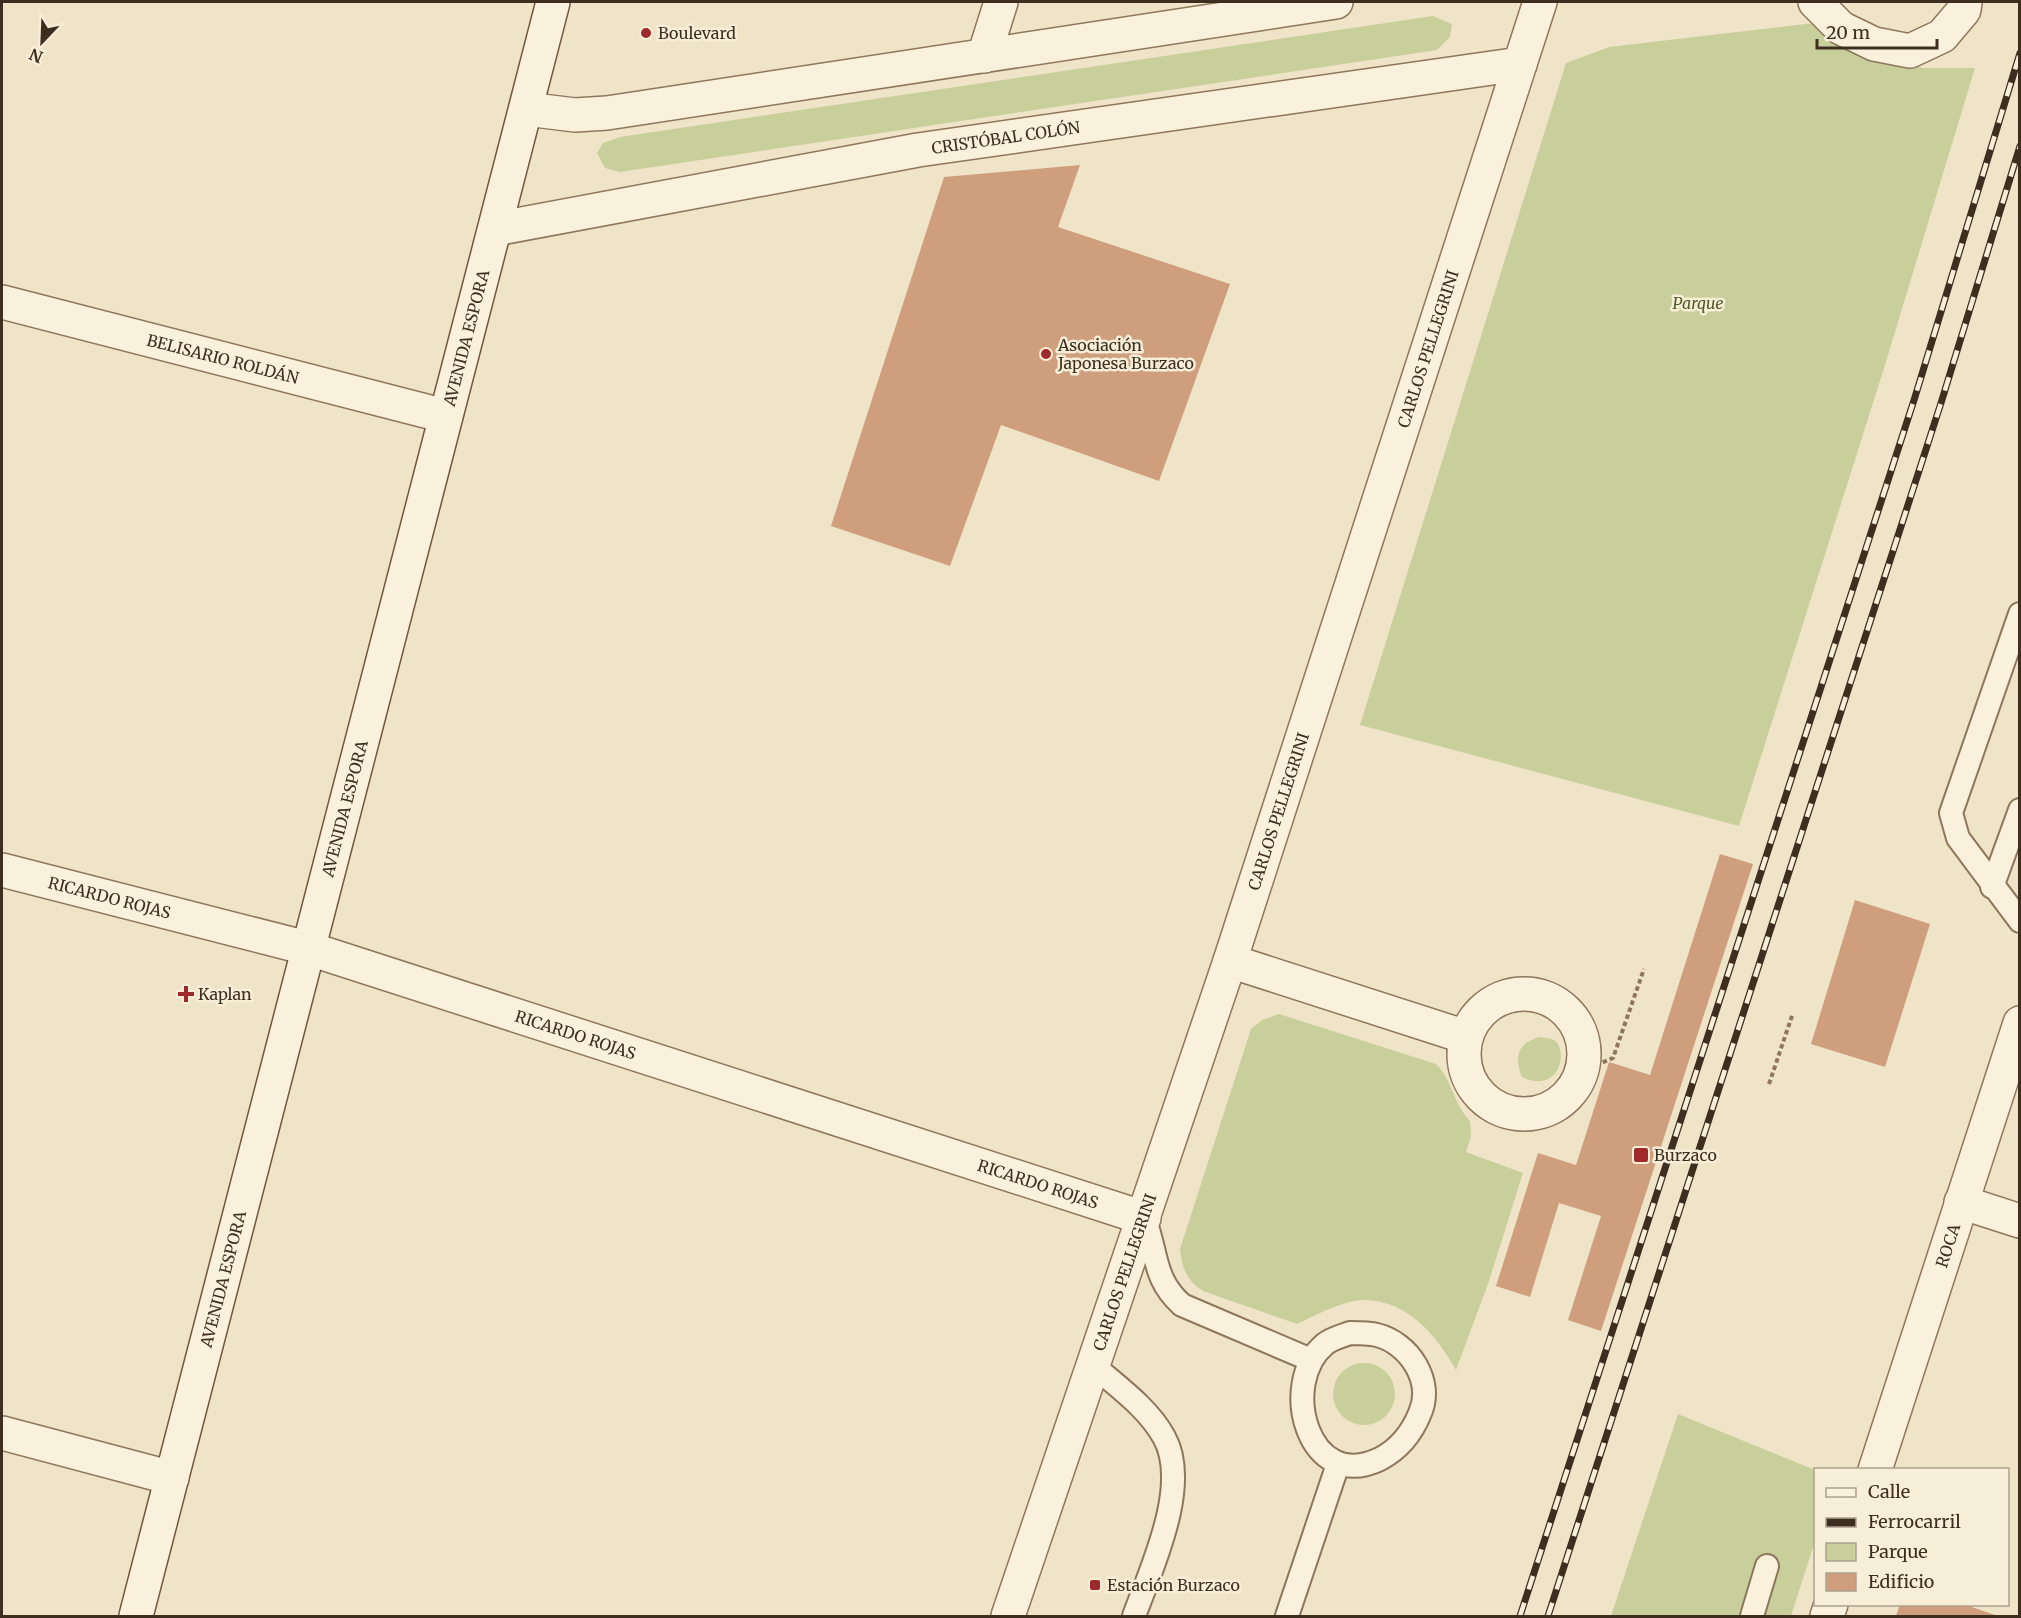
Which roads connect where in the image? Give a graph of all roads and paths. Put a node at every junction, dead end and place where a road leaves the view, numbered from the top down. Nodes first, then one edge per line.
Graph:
1 (553, 2) edge
2 (1001, 2) edge
3 (1336, 2) edge
4 (1543, 2) edge
5 (1815, 2) edge
6 (1965, 2) edge
7 (984, 56) junction
8 (1520, 64) junction
9 (526, 109) junction
10 (495, 229) junction
11 (2, 302) edge
12 (445, 416) junction
13 (2019, 614) edge
14 (2019, 810) edge
15 (2, 870) edge
16 (1992, 887) junction
17 (2019, 921) edge
18 (307, 948) junction
19 (1230, 961) junction
20 (1644, 969) dead end
21 (1793, 1013) dead end
22 (2019, 1023) edge
23 (1466, 1037) junction
24 (1582, 1071) junction
25 (1769, 1084) dead end
26 (1961, 1202) junction
27 (1144, 1218) junction
28 (2019, 1221) edge
29 (1311, 1360) junction
30 (1094, 1366) junction
31 (2, 1433) edge
32 (1338, 1464) junction
33 (1876, 1468) edge
34 (172, 1478) junction
35 (1767, 1566) dead end
36 (136, 1617) edge
37 (1008, 1617) edge
38 (1134, 1617) edge
39 (1287, 1617) edge
40 (1752, 1617) edge

1 - 9 street, AVENIDA ESPORA
2 - 7 street
3 - 7 street
4 - 8 street, CARLOS PELLEGRINI
5 - 6 street
7 - 9 street
8 - 10 street, CRISTÓBAL COLÓN
8 - 19 street, CARLOS PELLEGRINI
9 - 10 street, AVENIDA ESPORA
10 - 12 street, AVENIDA ESPORA
11 - 12 street, BELISARIO ROLDÁN
12 - 18 street, AVENIDA ESPORA
13 - 16 lane
14 - 16 lane
15 - 18 street, RICARDO ROJAS
16 - 17 lane
18 - 27 street, RICARDO ROJAS
18 - 34 street, AVENIDA ESPORA
19 - 23 street
19 - 27 street, CARLOS PELLEGRINI
20 - 24 path
21 - 25 path
22 - 26 street, ROCA
23 - 24 street
23 - 24 street
26 - 28 street
26 - 33 street, ROCA
27 - 29 lane
27 - 30 street, CARLOS PELLEGRINI
29 - 32 lane
29 - 32 lane
30 - 37 street, CARLOS PELLEGRINI
30 - 38 lane
31 - 34 street
32 - 39 lane
34 - 36 street, AVENIDA ESPORA
35 - 40 lane

